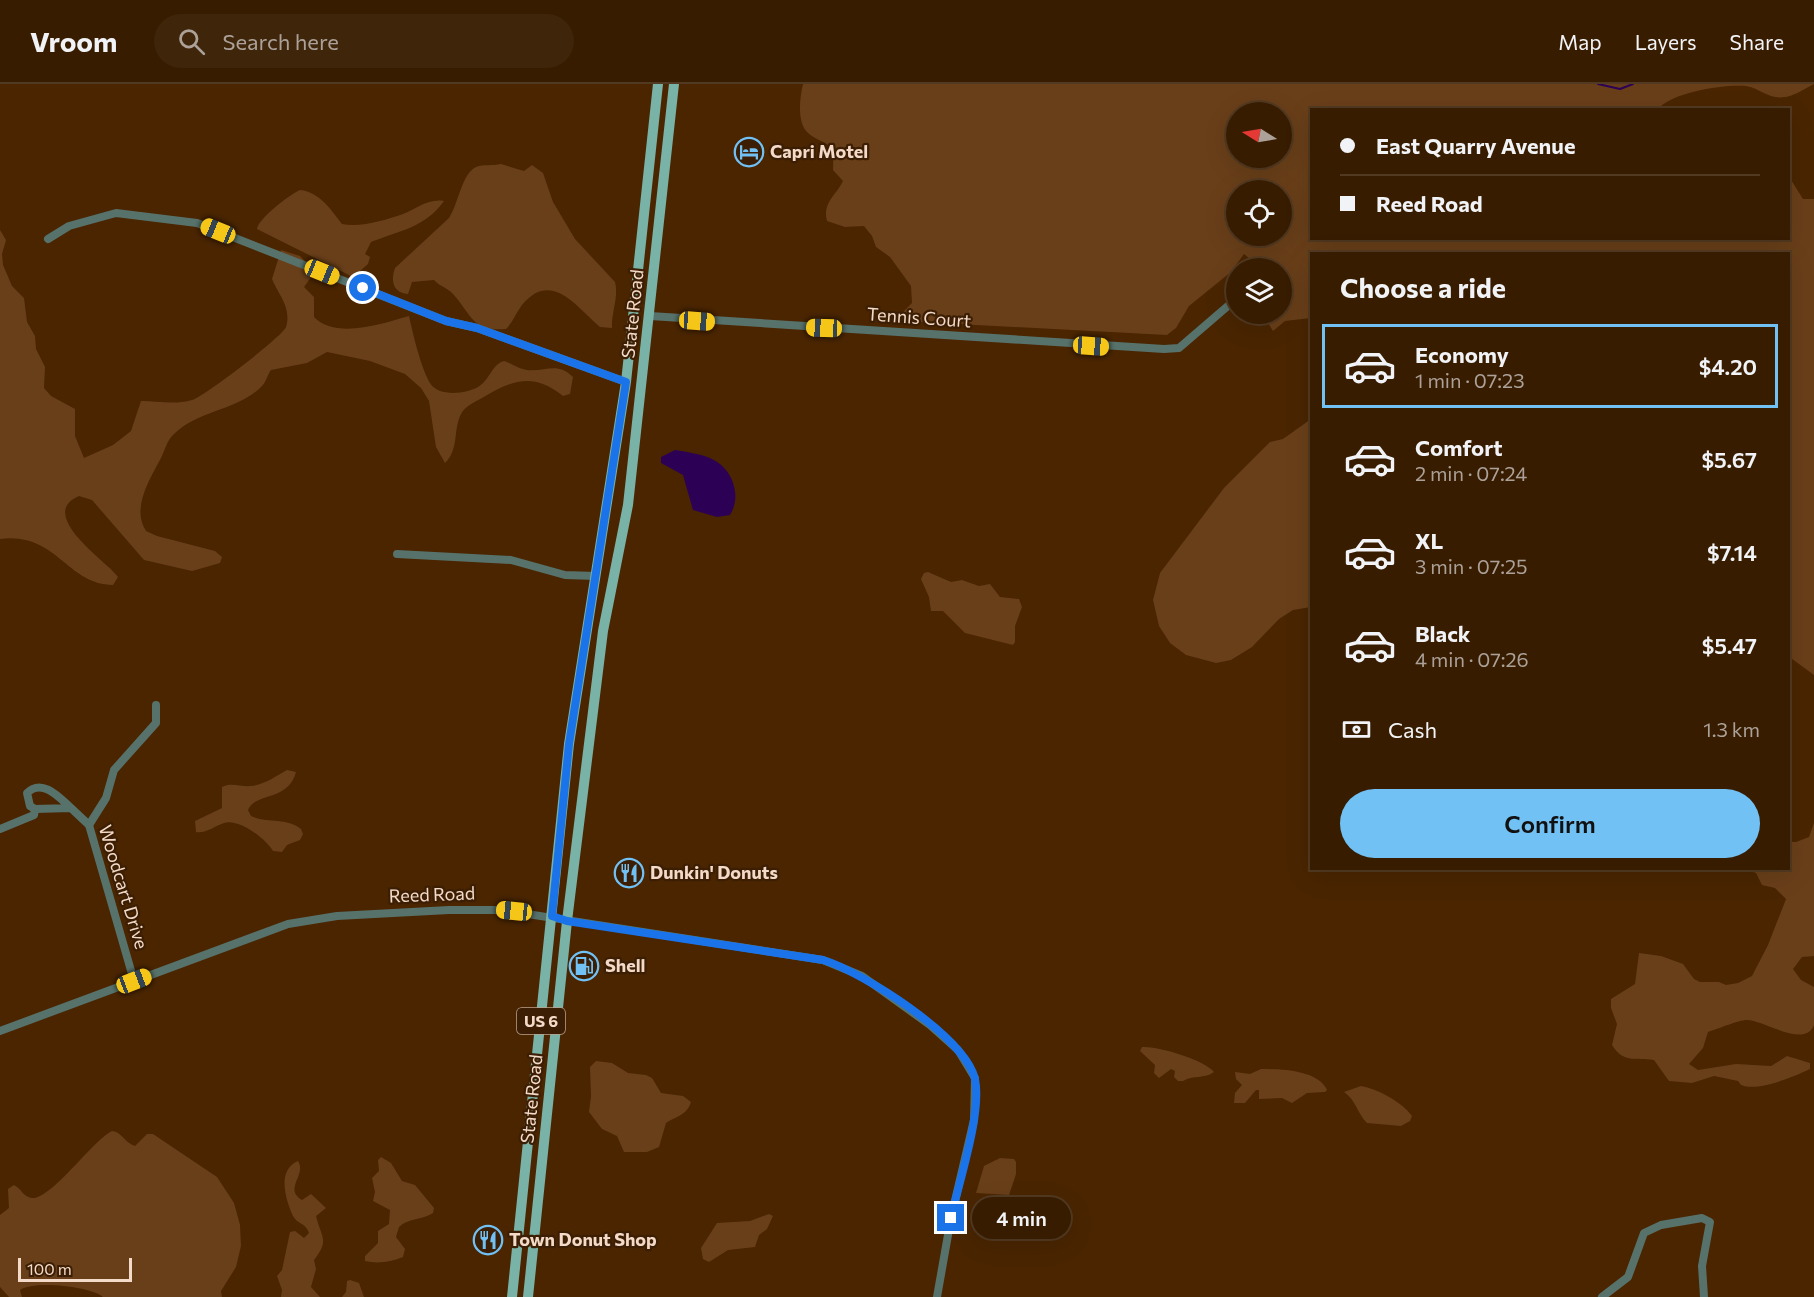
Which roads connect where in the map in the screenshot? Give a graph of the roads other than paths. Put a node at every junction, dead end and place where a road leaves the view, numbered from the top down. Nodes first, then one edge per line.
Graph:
1 (658, 84) edge
2 (674, 84) edge
3 (655, 113) junction
4 (671, 115) junction
5 (48, 239) dead end
6 (636, 280) junction
7 (654, 282) junction
8 (1226, 308) edge
9 (650, 316) junction
10 (626, 382) junction
11 (397, 554) dead end
12 (596, 576) junction
13 (588, 627) junction
14 (603, 631) junction
15 (156, 705) dead end
16 (71, 808) junction
17 (35, 809) junction
18 (89, 825) junction
19 (0, 829) edge
20 (552, 916) junction
21 (567, 921) junction
22 (134, 981) junction
23 (0, 1031) edge
24 (512, 1297) edge
25 (528, 1297) edge
26 (938, 1297) edge
27 (1602, 1297) edge
28 (1704, 1297) edge

1 - 3 main road, State Road / US 6
2 - 4 main road, State Road / US 6
3 - 4 street
3 - 6 main road, State Road / US 6
4 - 7 main road, State Road / US 6
5 - 10 street
6 - 7 street
6 - 10 main road, State Road / US 6
7 - 9 main road, State Road / US 6
8 - 9 street, Tennis Court
9 - 14 main road, State Road / US 6
10 - 12 main road, State Road / US 6
11 - 12 street
12 - 13 main road, State Road / US 6
13 - 14 street
13 - 20 main road, State Road / US 6
14 - 21 main road, State Road / US 6
15 - 18 street
16 - 17 street
16 - 17 street, Woodcart Drive
16 - 18 street, Woodcart Drive
17 - 19 street
18 - 22 street, Woodcart Drive
20 - 21 street, Reed Road
20 - 22 street, Reed Road
20 - 24 main road, State Road / US 6
21 - 25 main road, State Road / US 6
21 - 26 street, Reed Road
22 - 23 street, Reed Road
27 - 28 street

